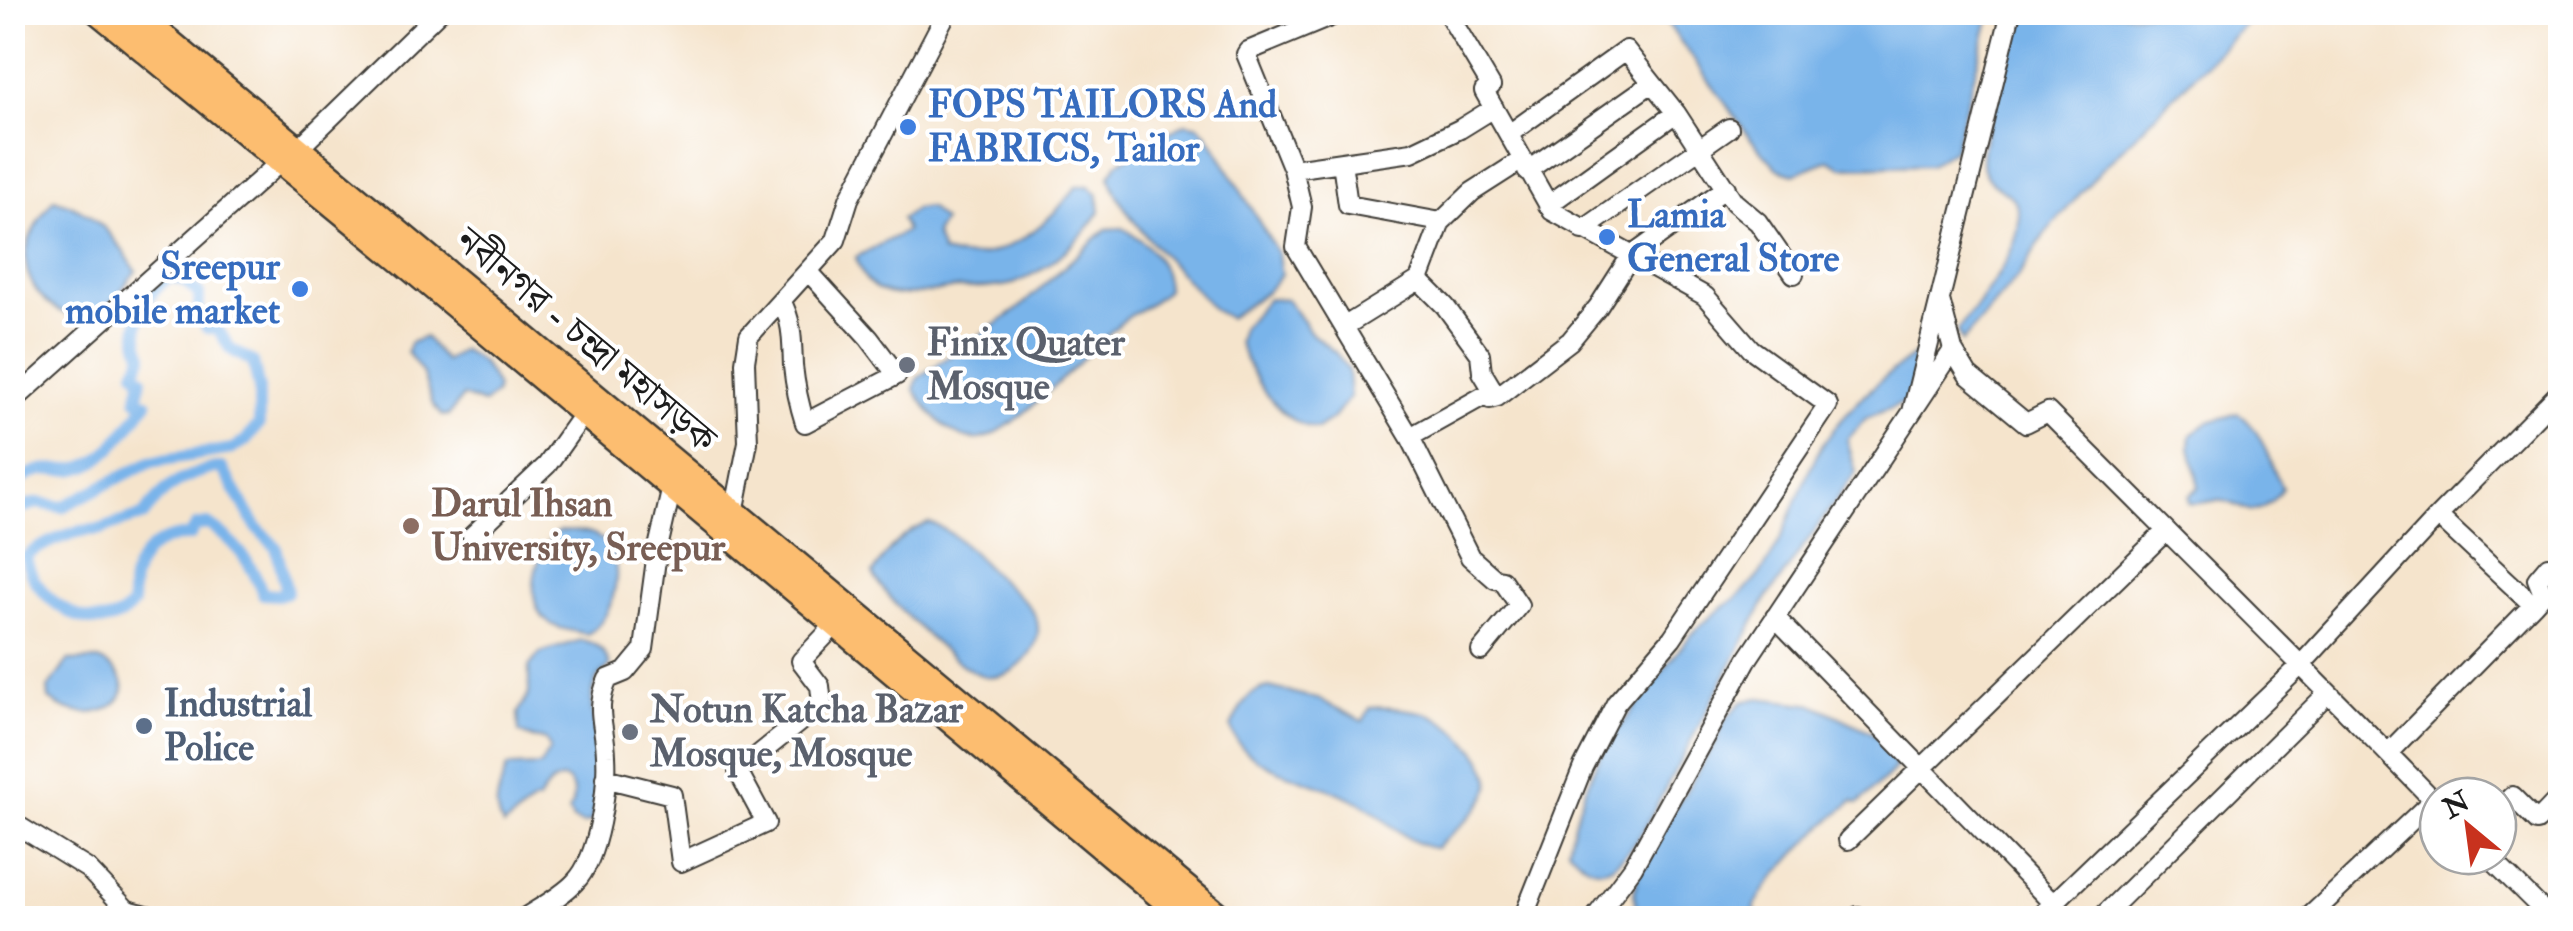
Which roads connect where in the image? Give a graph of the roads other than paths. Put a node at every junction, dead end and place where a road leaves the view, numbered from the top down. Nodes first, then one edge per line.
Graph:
1 (99, 12) edge
2 (133, 12) edge
3 (439, 12) edge
4 (947, 12) edge
5 (1342, 12) edge
6 (1447, 12) edge
7 (2011, 12) edge
8 (1652, 83) junction
9 (1494, 108) junction
10 (1676, 113) junction
11 (1729, 128) dead end
12 (1509, 134) junction
13 (1700, 148) junction
14 (288, 156) junction
15 (1342, 162) junction
16 (1525, 166) junction
17 (1294, 168) junction
18 (1726, 188) junction
19 (1548, 205) junction
20 (1441, 222) junction
21 (1583, 230) junction
22 (1630, 257) junction
23 (808, 271) junction
24 (1794, 274) dead end
25 (1419, 280) junction
26 (1940, 300) junction
27 (781, 301) junction
28 (1344, 326) junction
29 (1953, 350) junction
30 (2560, 392) edge
31 (1497, 397) junction
32 (12, 402) edge
33 (1912, 412) junction
34 (584, 413) junction
35 (1410, 437) junction
36 (672, 487) junction
37 (734, 513) junction
38 (2438, 516) junction
39 (2166, 531) junction
40 (472, 536) dead end
41 (2560, 568) edge
42 (2546, 596) edge
43 (1775, 617) junction
44 (836, 624) junction
45 (1481, 651) dead end
46 (2299, 667) junction
47 (2328, 693) junction
48 (2390, 752) junction
49 (1924, 768) junction
50 (605, 778) junction
51 (2418, 783) edge
52 (2560, 797) edge
53 (2518, 802) edge
54 (2418, 818) edge
55 (12, 822) edge
56 (1848, 840) dead end
57 (2508, 876) edge
58 (2052, 904) junction
59 (127, 914) edge
60 (158, 918) edge
61 (524, 918) edge
62 (1186, 918) edge
63 (1221, 918) edge
64 (1523, 918) edge
65 (1595, 918) edge
66 (2038, 918) edge
67 (2067, 918) edge
68 (2102, 918) edge
69 (2308, 918) edge
70 (2551, 918) edge

1 - 14 highway, নবীনগর - চন্দ্রা মহাসড়ক
2 - 14 highway, নবীনগর - চন্দ্রা মহাসড়ক
3 - 14 street
4 - 23 street
5 - 17 street
6 - 9 street
7 - 26 street
8 - 10 street
8 - 12 street
8 - 16 street
9 - 12 street
9 - 15 street
10 - 13 street
10 - 19 street
11 - 13 street
12 - 16 street
13 - 18 street
13 - 21 street
14 - 32 street
14 - 34 highway, নবীনগর - চন্দ্রা মহাসড়ক
14 - 37 highway, নবীনগর - চন্দ্রা মহাসড়ক
15 - 17 street
15 - 20 street
16 - 19 street
16 - 20 street
17 - 28 street
18 - 22 street
18 - 24 street
19 - 21 street
20 - 25 street
21 - 22 street
22 - 31 street
22 - 64 street
23 - 27 street
23 - 27 street
25 - 28 street
25 - 31 street
26 - 29 street
26 - 33 street
27 - 37 street
28 - 35 street
29 - 33 street
29 - 39 street
30 - 38 street
31 - 35 street
33 - 43 street
34 - 36 highway, নবীনগর - চন্দ্রা মহাসড়ক
34 - 40 street
35 - 45 street
36 - 44 highway, নবীনগর - চন্দ্রা মহাসড়ক
36 - 50 street
37 - 63 highway, নবীনগর - চন্দ্রা মহাসড়ক
38 - 42 street
38 - 46 street
39 - 46 street
39 - 49 street
41 - 42 street
42 - 48 street
43 - 49 street
43 - 65 street
44 - 50 street
44 - 62 highway, নবীনগর - চন্দ্রা মহাসড়ক
46 - 47 street
46 - 58 street
47 - 48 street
47 - 68 street
48 - 51 street
49 - 56 street
49 - 58 street
50 - 61 street
52 - 53 street
54 - 69 street
55 - 59 street
57 - 70 street
58 - 66 street
58 - 67 street
59 - 60 street

